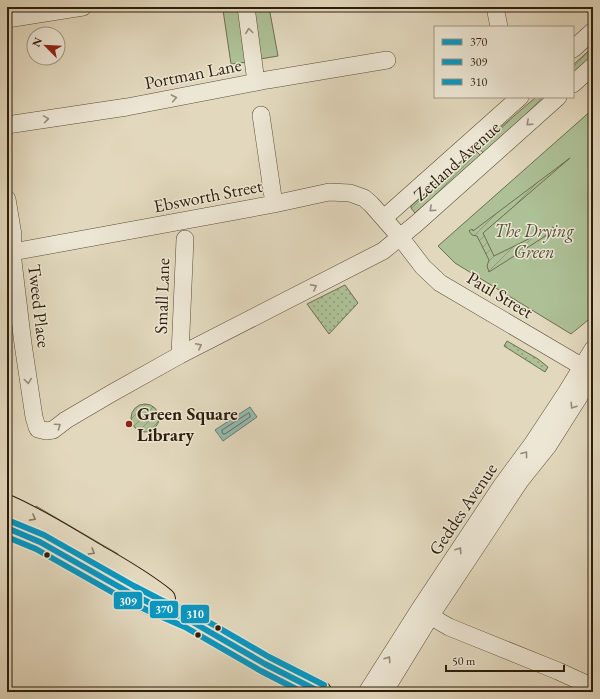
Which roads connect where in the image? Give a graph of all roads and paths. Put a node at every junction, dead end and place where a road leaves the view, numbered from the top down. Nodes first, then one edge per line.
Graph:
1 (83, 7) edge
2 (246, 7) edge
3 (495, 7) edge
4 (7, 19) edge
5 (499, 26) edge
6 (593, 31) edge
7 (574, 48) edge
8 (387, 60) dead end
9 (593, 66) edge
10 (256, 82) junction
11 (574, 83) edge
12 (519, 98) edge
13 (557, 98) edge
14 (261, 115) dead end
15 (7, 125) edge
16 (7, 199) edge
17 (274, 204) junction
18 (384, 218) junction
19 (400, 237) junction
20 (185, 238) dead end
21 (9, 253) edge
22 (593, 348) edge
23 (180, 355) junction
24 (589, 371) edge
25 (34, 417) joint
26 (7, 506) edge
27 (7, 528) edge
28 (430, 616) junction
29 (189, 620) junction
30 (593, 687) edge
31 (320, 692) edge
32 (367, 692) edge
33 (384, 692) edge

1 - 4 street
10 -> 2 street
3 - 5 street
6 - 7 street
8 - 10 street, Portman Lane
9 - 11 street
15 -> 10 street, Portman Lane
12 - 18 street, Zetland Avenue
13 -> 19 street, Zetland Avenue
14 - 17 street
16 - 21 street, Tweed Place
17 - 18 street, Ebsworth Street
17 - 21 street, Ebsworth Street
18 - 19 street, Ebsworth Street
23 -> 19 street, Zetland Avenue
19 - 24 street, Paul Street
20 - 23 street, Small Lane
21 -> 25 street, Tweed Place
22 - 24 street, Geddes Avenue
25 -> 23 street, Zetland Avenue
24 -> 28 street, Geddes Avenue
32 -> 24 street, Geddes Avenue
26 -> 29 main road
27 - 29 main road
28 - 30 street
28 - 33 street, Geddes Avenue
29 - 31 main road

